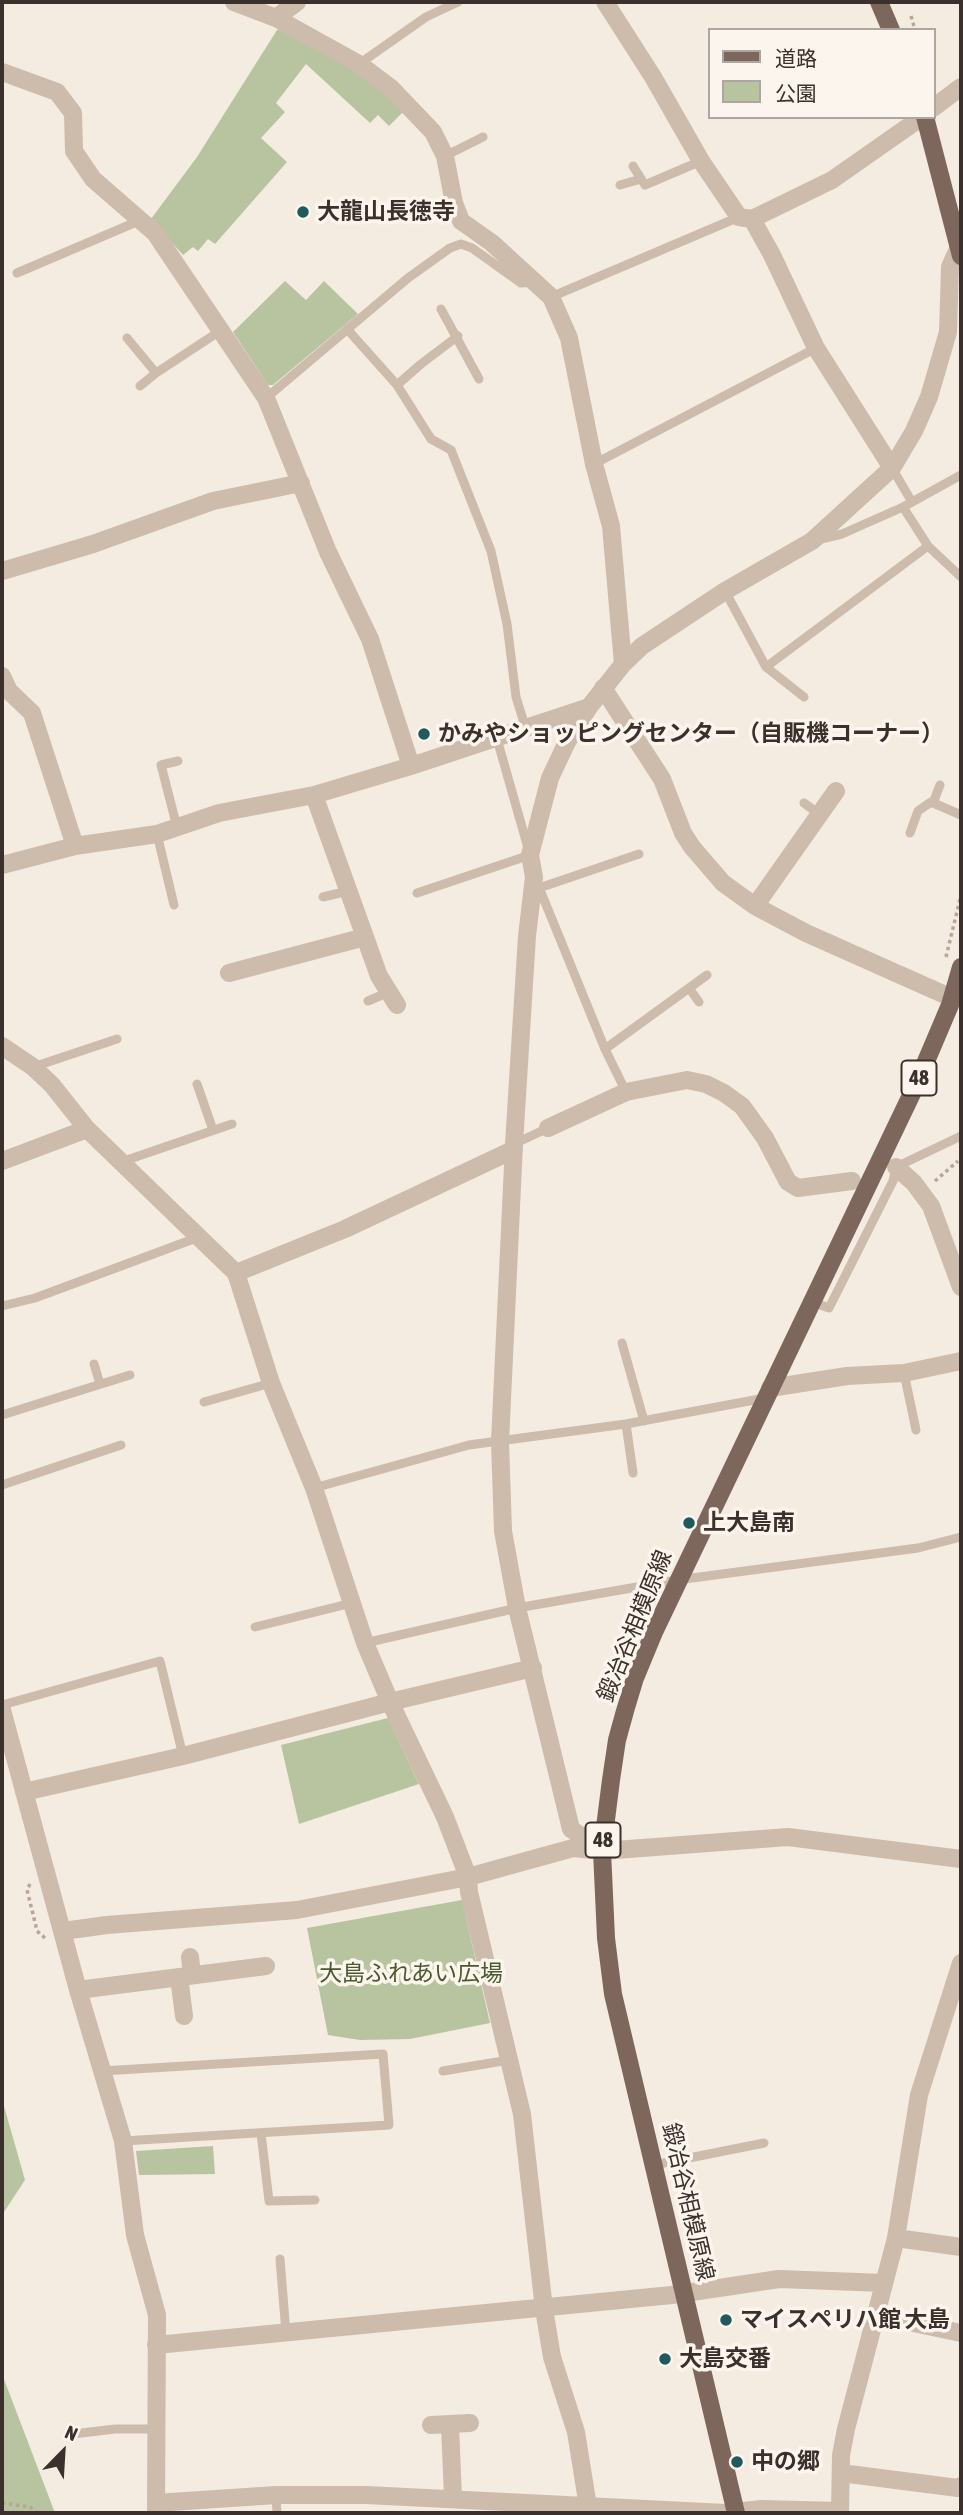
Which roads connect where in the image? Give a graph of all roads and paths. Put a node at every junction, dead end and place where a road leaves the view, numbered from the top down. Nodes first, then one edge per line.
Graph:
1 (234, 2) edge
2 (297, 2) edge
3 (458, 2) edge
4 (605, 2) edge
5 (879, 2) edge
6 (911, 16) dead end
7 (276, 18) junction
8 (890, 28) edge
9 (914, 28) edge
10 (359, 64) junction
11 (2, 72) edge
12 (961, 87) edge
13 (935, 106) edge
14 (920, 119) edge
15 (924, 119) edge
16 (483, 137) dead end
17 (445, 156) junction
18 (701, 161) junction
19 (633, 166) dead end
20 (641, 179) junction
21 (620, 185) dead end
22 (746, 218) junction
23 (141, 220) junction
24 (960, 251) edge
25 (17, 273) dead end
26 (534, 282) junction
27 (551, 297) junction
28 (441, 309) dead end
29 (347, 329) junction
30 (220, 331) junction
31 (458, 336) junction
32 (127, 338) dead end
33 (816, 348) junction
34 (156, 373) junction
35 (479, 379) dead end
36 (397, 385) junction
37 (140, 386) dead end
38 (267, 398) junction
39 (594, 464) junction
40 (892, 468) junction
41 (961, 475) edge
42 (301, 483) junction
43 (912, 502) junction
44 (903, 507) junction
45 (812, 541) junction
46 (928, 546) junction
47 (2, 571) edge
48 (961, 577) edge
49 (725, 591) junction
50 (623, 664) junction
51 (766, 667) junction
52 (2, 676) edge
53 (603, 688) junction
54 (804, 697) dead end
55 (589, 708) junction
56 (526, 729) junction
57 (497, 739) junction
58 (178, 761) dead end
59 (411, 766) junction
60 (940, 785) dead end
61 (836, 791) dead end
62 (314, 795) junction
63 (804, 803) dead end
64 (933, 803) junction
65 (820, 814) junction
66 (961, 815) edge
67 (177, 827) junction
68 (157, 834) junction
69 (911, 834) dead end
70 (75, 846) junction
71 (639, 854) dead end
72 (530, 855) junction
73 (2, 865) edge
74 (537, 883) junction
75 (348, 891) junction
76 (417, 893) dead end
77 (961, 895) edge
78 (323, 897) dead end
79 (174, 905) dead end
80 (755, 906) junction
81 (365, 937) junction
82 (961, 967) edge
83 (943, 969) dead end
84 (229, 973) dead end
85 (707, 975) dead end
86 (689, 988) junction
87 (393, 999) joint
88 (368, 1001) dead end
89 (699, 1002) dead end
90 (954, 1006) edge
91 (117, 1039) dead end
92 (2, 1046) edge
93 (605, 1049) junction
94 (33, 1067) junction
95 (197, 1084) dead end
96 (626, 1092) junction
97 (232, 1124) dead end
98 (548, 1128) joint
99 (87, 1129) junction
100 (213, 1130) junction
101 (961, 1136) edge
102 (513, 1147) junction
103 (2, 1161) edge
104 (958, 1161) dead end
105 (121, 1162) junction
106 (896, 1167) junction
107 (852, 1181) dead end
108 (933, 1182) dead end
109 (199, 1237) junction
110 (236, 1273) junction
111 (960, 1280) edge
112 (812, 1302) junction
113 (2, 1307) edge
114 (622, 1343) dead end
115 (961, 1361) edge
116 (94, 1364) dead end
117 (904, 1373) junction
118 (130, 1375) dead end
119 (271, 1383) junction
120 (100, 1384) junction
121 (767, 1393) junction
122 (204, 1402) dead end
123 (2, 1415) edge
124 (644, 1421) junction
125 (626, 1424) junction
126 (916, 1430) dead end
127 (500, 1443) junction
128 (121, 1446) dead end
129 (633, 1473) dead end
130 (2, 1485) edge
131 (314, 1488) junction
132 (961, 1537) edge
133 (677, 1580) junction
134 (352, 1603) junction
135 (517, 1608) junction
136 (255, 1627) dead end
137 (365, 1643) junction
138 (533, 1668) junction
139 (390, 1702) junction
140 (2, 1707) edge
141 (183, 1756) junction
142 (24, 1792) junction
143 (602, 1850) junction
144 (961, 1859) edge
145 (468, 1877) junction
146 (63, 1931) junction
147 (190, 1957) dead end
148 (961, 1963) edge
149 (266, 1966) dead end
150 (186, 1976) junction
151 (78, 1990) junction
152 (184, 2016) dead end
153 (509, 2060) junction
154 (102, 2071) junction
155 (443, 2071) dead end
156 (261, 2133) junction
157 (123, 2141) junction
158 (764, 2143) dead end
159 (654, 2165) junction
160 (315, 2200) dead end
161 (896, 2238) junction
162 (961, 2247) edge
163 (280, 2259) dead end
164 (884, 2283) junction
165 (685, 2294) junction
166 (544, 2309) junction
167 (876, 2315) junction
168 (286, 2333) junction
169 (961, 2333) edge
170 (156, 2345) junction
171 (470, 2423) dead end
172 (431, 2425) dead end
173 (450, 2425) junction
174 (157, 2429) junction
175 (73, 2434) dead end
176 (841, 2473) junction
177 (961, 2486) edge
178 (275, 2495) junction
179 (453, 2498) junction
180 (2, 2503) edge
181 (156, 2508) edge
182 (589, 2510) edge
183 (840, 2512) edge
184 (38, 2513) edge
185 (276, 2513) edge
186 (736, 2513) edge

1 - 7 street
2 - 7 street
3 - 10 lane
4 - 18 street
5 - 8 main road
6 - 9 path
7 - 10 street
10 - 17 street
11 - 23 street
12 - 13 street
14 - 22 street
15 - 24 main road
16 - 17 lane
17 - 26 street
18 - 20 lane
18 - 22 street
19 - 20 lane
20 - 21 lane
22 - 27 lane
22 - 33 street
23 - 25 lane
23 - 30 street
24 - 40 street
26 - 27 street
26 - 29 lane
27 - 39 street
28 - 31 lane
29 - 36 lane
29 - 38 lane
30 - 34 lane
30 - 38 street
31 - 35 lane
31 - 36 lane
32 - 34 lane
33 - 39 lane
33 - 40 street
34 - 37 lane
36 - 56 lane
38 - 42 street
39 - 50 street
40 - 43 lane
40 - 45 street
41 - 43 lane
42 - 47 street
42 - 59 street
43 - 44 lane
44 - 45 lane
44 - 46 lane
45 - 49 street
46 - 48 lane
46 - 51 lane
49 - 50 street
49 - 51 lane
50 - 53 street
51 - 54 lane
52 - 70 street
53 - 55 street
53 - 80 street
55 - 56 street
55 - 72 street
56 - 57 street
57 - 59 street
57 - 72 lane
58 - 67 lane
59 - 62 street
60 - 64 lane
61 - 65 street
62 - 67 street
62 - 75 street
63 - 65 lane
64 - 66 lane
64 - 69 lane
65 - 80 street
67 - 68 street
68 - 70 street
68 - 79 lane
70 - 73 street
71 - 74 lane
72 - 74 street
72 - 76 lane
74 - 93 lane
74 - 102 street
75 - 78 lane
75 - 81 street
77 - 83 path
80 - 90 street
81 - 84 street
81 - 87 street
82 - 90 main road, 鍛冶谷相模原線 / 48
85 - 86 lane
86 - 89 lane
86 - 93 lane
87 - 88 lane
90 - 112 main road, 鍛冶谷相模原線 / 48
91 - 94 lane
92 - 94 street
93 - 96 lane
94 - 99 street
95 - 100 lane
96 - 98 street
96 - 107 street
97 - 100 lane
98 - 102 lane
99 - 103 street
99 - 105 street
100 - 105 lane
101 - 106 lane
102 - 110 street
102 - 127 street
104 - 108 path
105 - 109 street
106 - 111 street
106 - 112 lane
109 - 110 street
109 - 113 lane
110 - 119 street
112 - 121 main road, 鍛冶谷相模原線 / 48
114 - 124 lane
115 - 117 street
116 - 120 lane
117 - 121 street
117 - 126 lane
118 - 120 lane
119 - 122 lane
119 - 131 street
120 - 123 lane
121 - 124 lane
121 - 133 main road, 鍛冶谷相模原線 / 48
124 - 125 lane
125 - 127 lane
125 - 129 lane
127 - 131 lane
127 - 135 street
128 - 130 lane
131 - 134 street
132 - 133 lane
133 - 135 lane
133 - 143 main road, 鍛冶谷相模原線 / 48
134 - 136 lane
134 - 137 street
135 - 137 lane
135 - 138 street
137 - 139 street
138 - 139 street
138 - 143 street
139 - 141 street
139 - 145 street
140 - 141 lane
140 - 142 street
141 - 142 street
142 - 146 street
143 - 144 street
143 - 145 street
143 - 159 main road, 鍛冶谷相模原線 / 48
145 - 146 street
145 - 153 street
146 - 151 street
147 - 150 street
148 - 161 street
149 - 150 street
150 - 151 street
150 - 152 street
151 - 154 street
153 - 155 lane
153 - 166 street
154 - 156 lane
154 - 157 street
156 - 157 lane
156 - 160 lane
157 - 170 street
158 - 159 lane
159 - 165 main road, 鍛冶谷相模原線 / 48
161 - 162 street
161 - 164 street
163 - 168 lane
164 - 165 street
164 - 167 street
165 - 166 street
165 - 186 main road, 鍛冶谷相模原線 / 48
166 - 168 street
166 - 182 street
167 - 169 street
167 - 176 street
168 - 170 street
170 - 174 street
171 - 173 street
172 - 173 street
173 - 179 street
174 - 175 lane
174 - 181 street
176 - 177 street
176 - 183 street
178 - 179 street
178 - 181 street
178 - 185 lane
179 - 182 street
180 - 184 path
182 - 186 street
183 - 186 street

